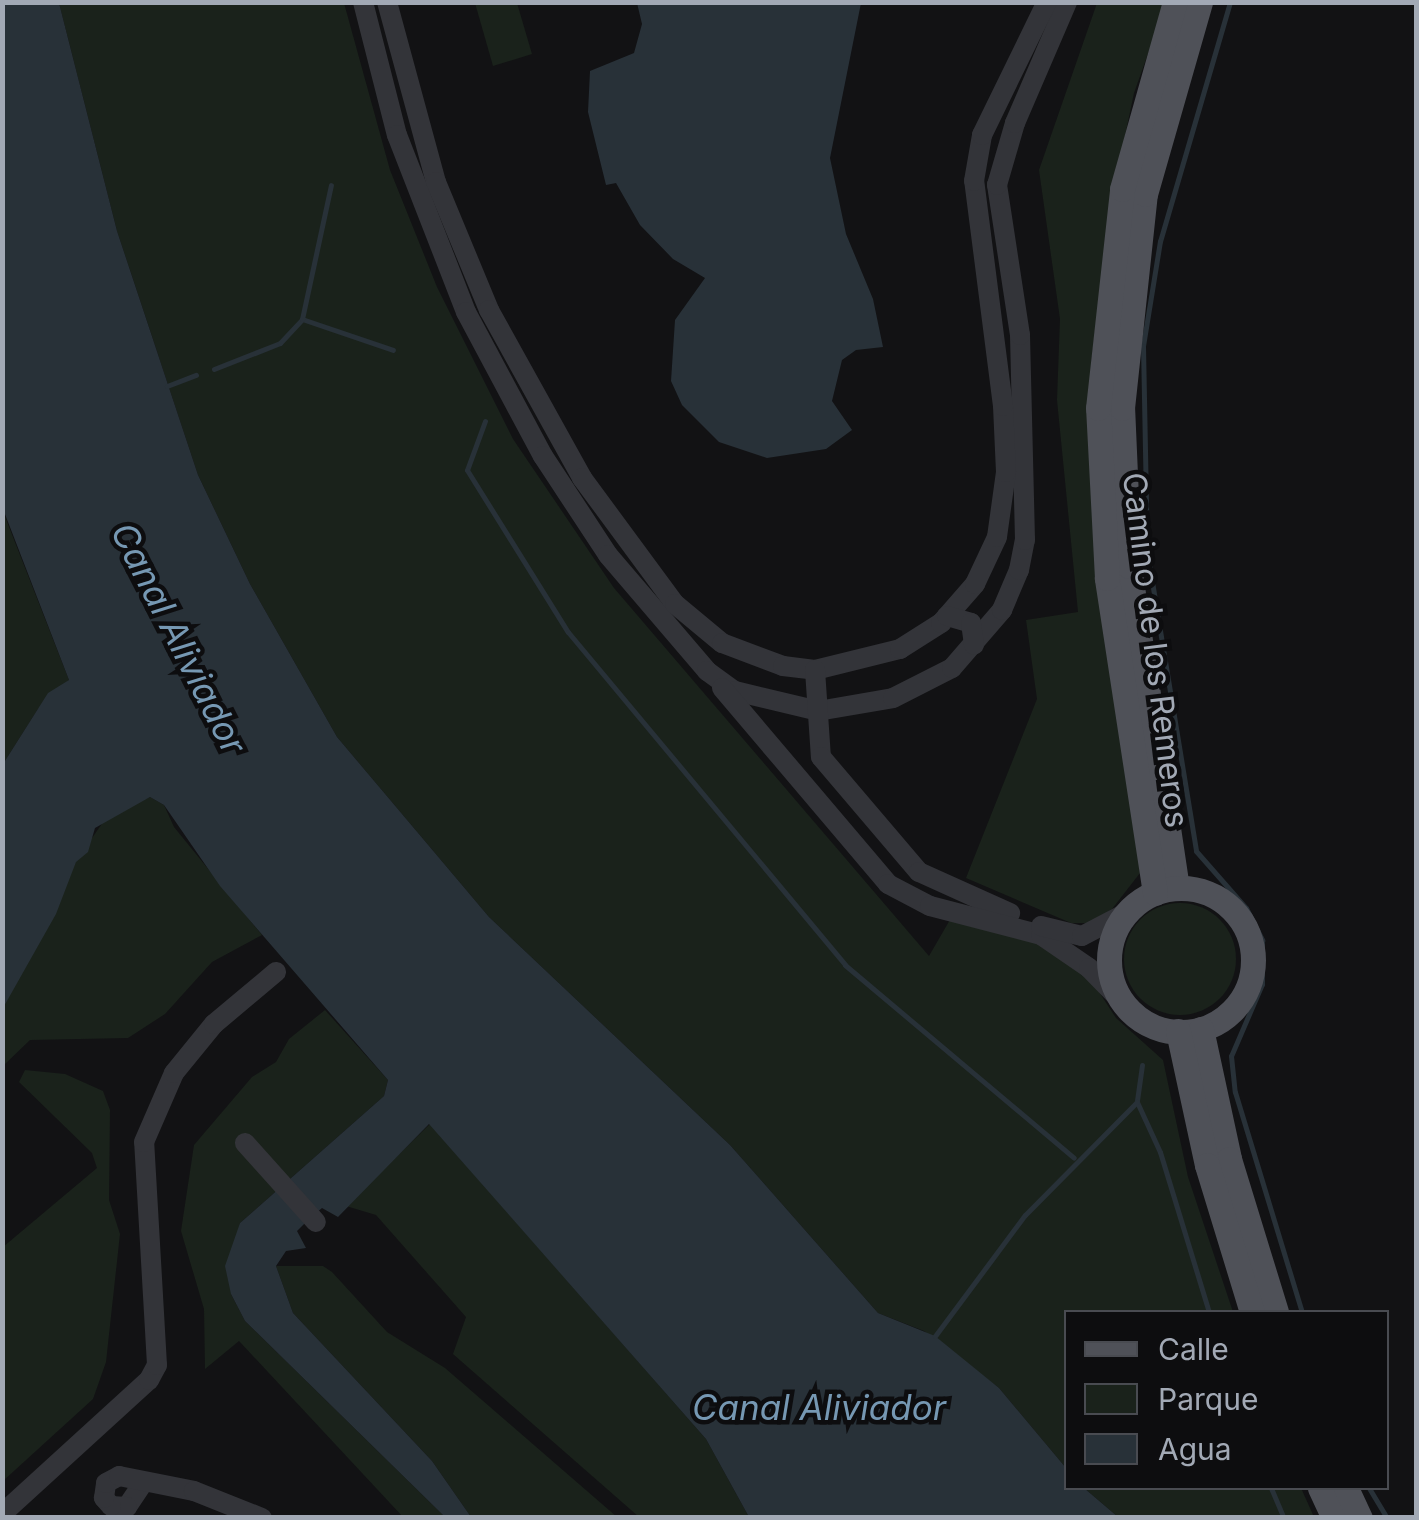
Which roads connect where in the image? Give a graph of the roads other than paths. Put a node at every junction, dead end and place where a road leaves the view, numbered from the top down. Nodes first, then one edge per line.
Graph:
1 (363, 2) edge
2 (387, 2) edge
3 (1047, 2) edge
4 (1067, 2) edge
5 (1175, 2) edge
6 (1200, 2) edge
7 (967, 593) junction
8 (999, 614) junction
9 (947, 616) junction
10 (974, 646) junction
11 (760, 659) junction
12 (815, 670) junction
13 (740, 701) junction
14 (818, 711) junction
15 (1166, 891) junction
16 (1126, 913) junction
17 (276, 972) dead end
18 (1124, 1004) junction
19 (1189, 1030) junction
20 (245, 1143) dead end
21 (316, 1222) dead end
22 (1251, 1310) edge
23 (1275, 1310) edge
24 (143, 1483) dead end
25 (1321, 1490) edge
26 (1347, 1490) edge
27 (2, 1514) edge
28 (262, 1518) edge
29 (1334, 1518) edge
30 (1360, 1518) edge

1 - 13 street
2 - 11 street
3 - 7 street
4 - 8 street
5 - 15 main road, Camino de los Remeros
6 - 15 main road, Camino de los Remeros
7 - 8 street
7 - 9 street
8 - 10 street
9 - 10 street
9 - 12 street
10 - 14 street
11 - 12 street
11 - 13 street
12 - 14 street
13 - 14 street
13 - 18 street
14 - 16 street
15 - 16 main road
15 - 19 main road
16 - 18 main road
17 - 27 street
18 - 19 main road
19 - 22 main road
19 - 23 main road
20 - 21 street
24 - 28 street
25 - 29 main road
26 - 30 main road

